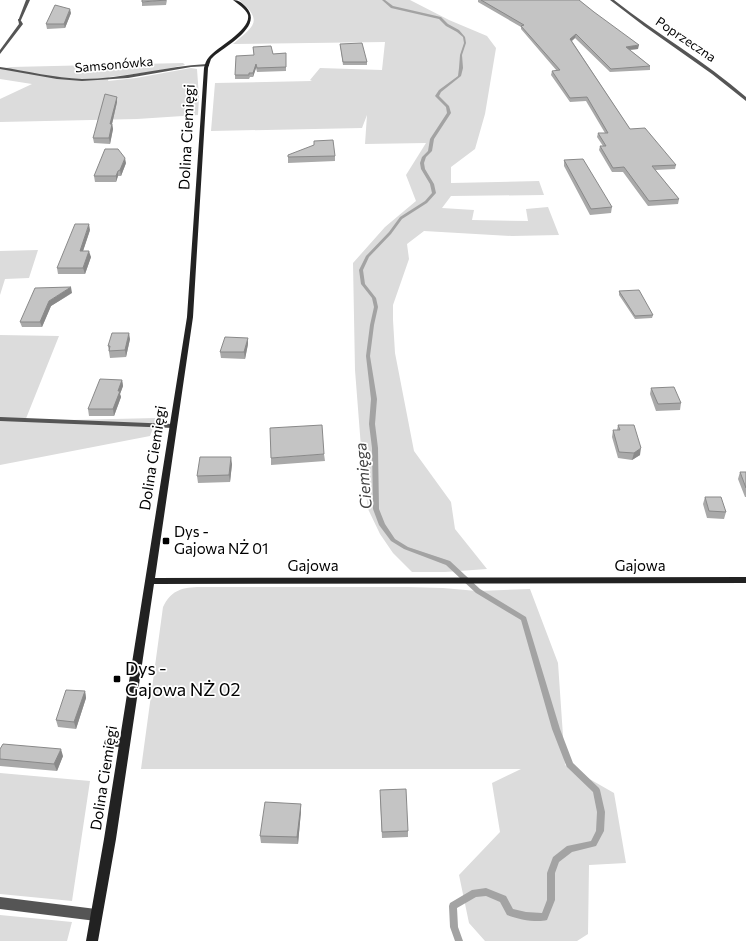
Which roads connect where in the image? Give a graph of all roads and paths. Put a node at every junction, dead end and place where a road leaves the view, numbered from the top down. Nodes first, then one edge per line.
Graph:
1 (28, 0) edge
2 (235, 0) edge
3 (612, 0) edge
4 (0, 53) edge
5 (207, 65) junction
6 (0, 68) edge
7 (746, 100) edge
8 (0, 419) edge
9 (173, 426) junction
10 (746, 580) edge
11 (149, 581) junction
12 (125, 742) junction
13 (110, 743) dead end
14 (0, 903) edge
15 (96, 915) junction
16 (92, 941) edge

1 - 4 street
2 - 5 street, Dolina Ciemięgi
3 - 7 street, Poprzeczna
5 - 6 street, Samsonówka
5 - 9 street, Dolina Ciemięgi
8 - 9 street
9 - 11 street, Dolina Ciemięgi
10 - 11 street, Gajowa
11 - 12 street, Dolina Ciemięgi
12 - 13 street
12 - 15 street, Dolina Ciemięgi
14 - 15 street
15 - 16 street, Dolina Ciemięgi

